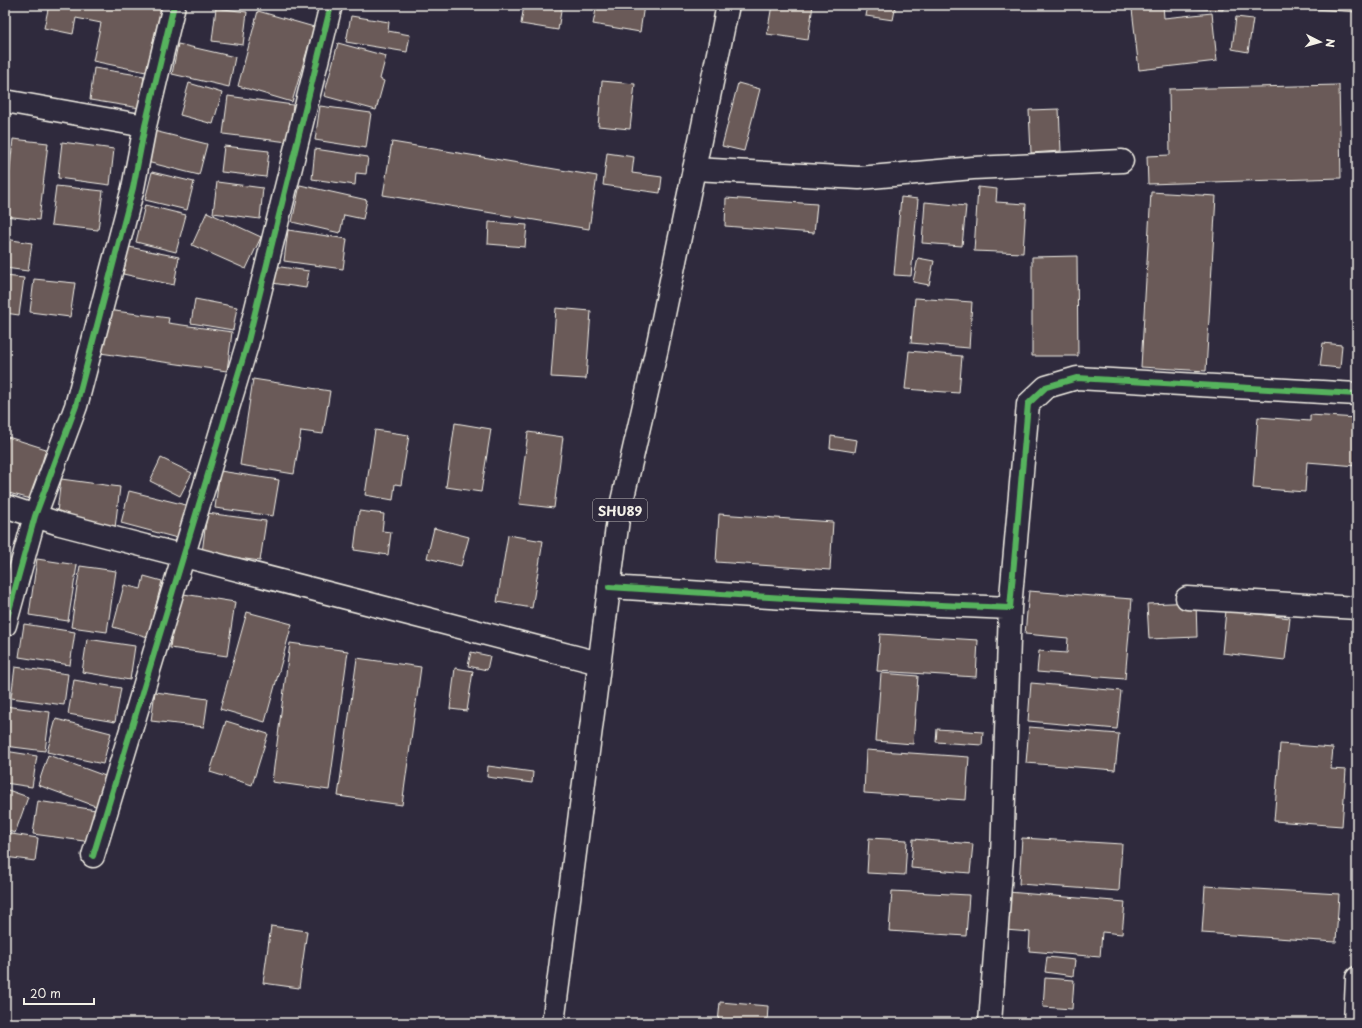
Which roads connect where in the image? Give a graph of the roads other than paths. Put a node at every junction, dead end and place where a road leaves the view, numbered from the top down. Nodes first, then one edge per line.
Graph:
1 (174, 5) edge
2 (728, 5) edge
3 (327, 6) edge
4 (5, 101) edge
5 (145, 126) junction
6 (1122, 161) dead end
7 (694, 169) junction
8 (1357, 394) edge
9 (5, 506) edge
10 (35, 516) junction
11 (185, 556) junction
12 (609, 587) junction
13 (1187, 598) dead end
14 (1010, 608) junction
15 (1357, 608) edge
16 (5, 625) edge
17 (599, 663) junction
18 (93, 856) dead end
19 (1357, 978) edge
20 (553, 1023) edge
21 (990, 1023) edge
22 (1355, 1023) edge

1 - 5 street
2 - 7 street, SHU89
3 - 11 street
4 - 5 street
5 - 10 street
6 - 7 street
7 - 12 street, SHU89
8 - 14 street
9 - 10 street
10 - 11 street
10 - 16 street
11 - 17 street
11 - 18 street
12 - 14 street
12 - 17 street, SHU89
13 - 15 street
14 - 21 street
17 - 20 street, SHU89
19 - 22 street

